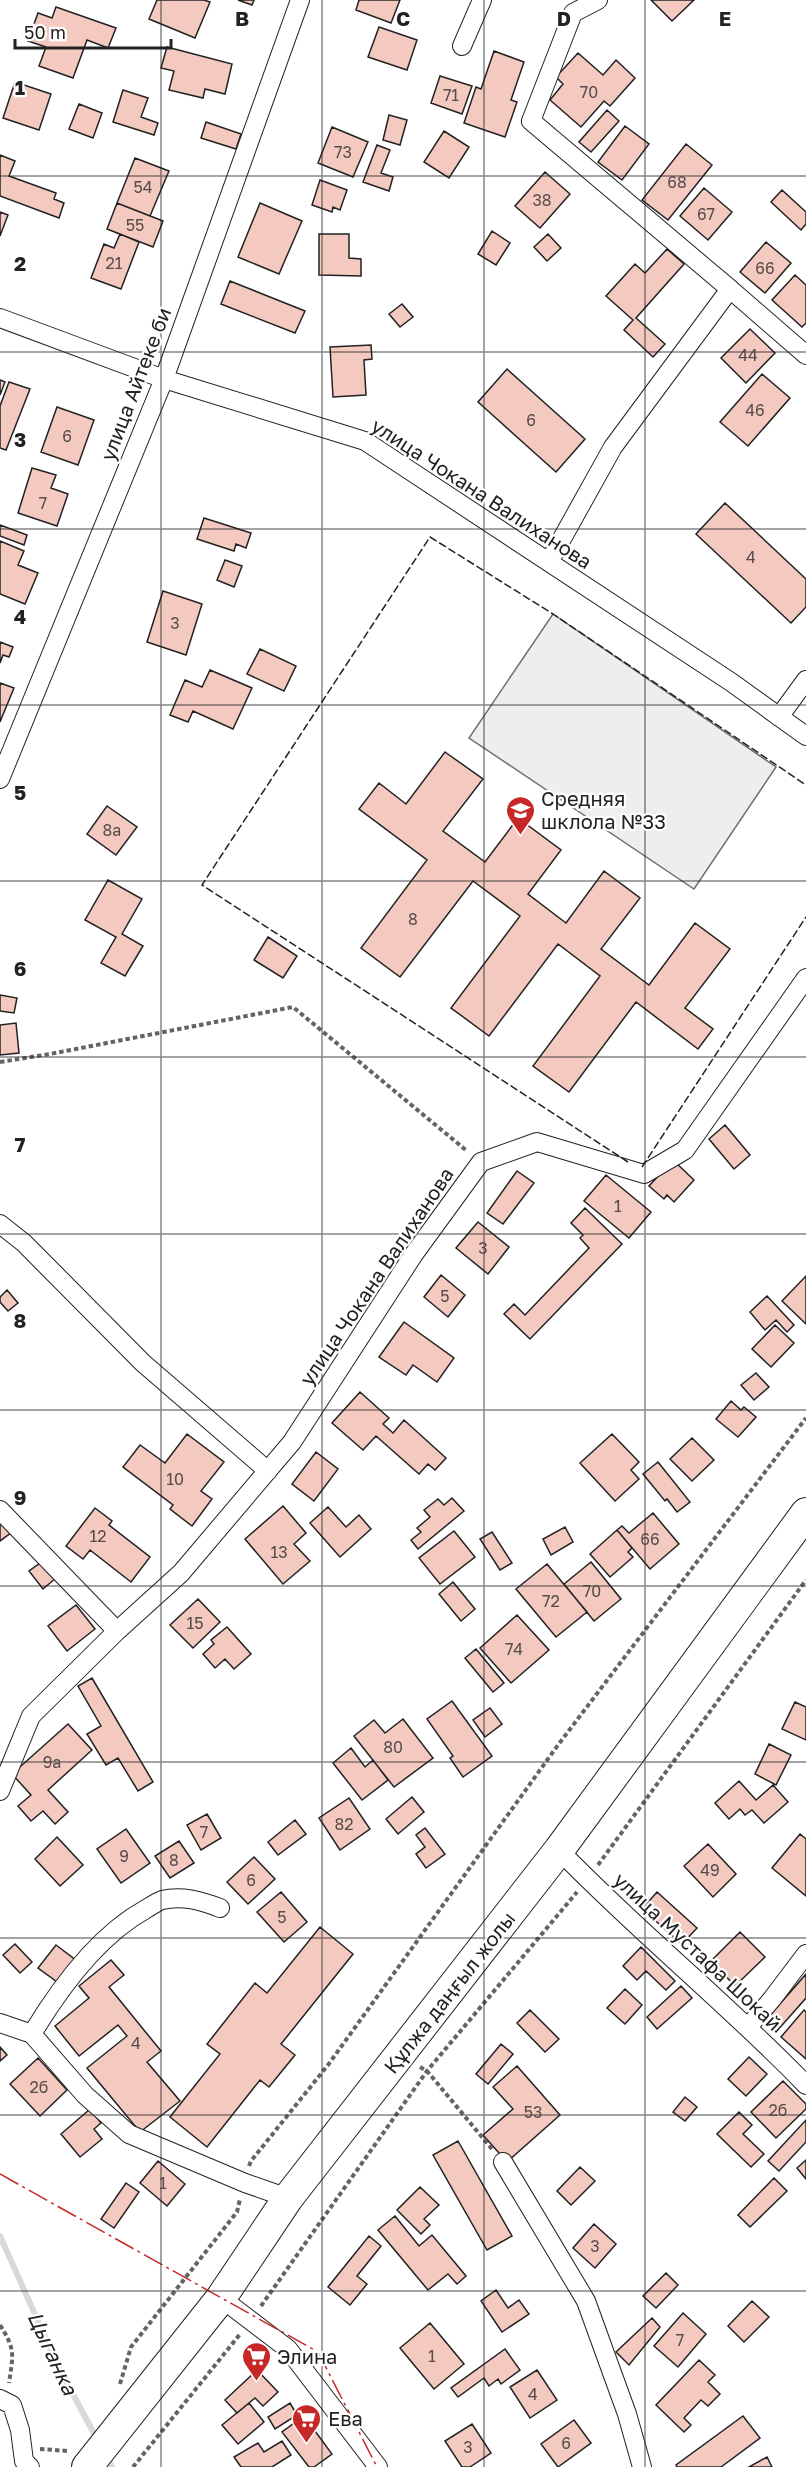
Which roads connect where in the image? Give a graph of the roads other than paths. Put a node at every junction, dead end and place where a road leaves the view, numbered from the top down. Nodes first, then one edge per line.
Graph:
1 (300, 0) edge
2 (482, 0) edge
3 (598, 0) edge
4 (462, 46) dead end
5 (730, 289) junction
6 (0, 318) edge
7 (806, 355) edge
8 (164, 379) junction
9 (549, 562) junction
10 (806, 680) edge
11 (779, 717) junction
12 (806, 736) edge
13 (0, 779) edge
14 (806, 978) edge
15 (0, 1224) edge
16 (268, 1471) junction
17 (0, 1510) edge
18 (806, 1513) edge
19 (117, 1630) junction
20 (0, 1791) edge
21 (559, 1850) junction
22 (220, 1908) dead end
23 (806, 1954) edge
24 (0, 2023) edge
25 (748, 2027) junction
26 (32, 2034) junction
27 (806, 2085) edge
28 (503, 2162) road end
29 (288, 2198) junction
30 (221, 2298) junction
31 (3, 2401) edge
32 (82, 2457) edge
33 (27, 2464) edge
34 (378, 2467) edge
35 (642, 2467) edge

1 - 8 street, улица Айтеке би
2 - 4 street
3 - 5 street
5 - 7 street
5 - 9 street
6 - 8 street, улица Чокана Валиханова
8 - 9 street, улица Чокана Валиханова
8 - 13 street, улица Айтеке би
9 - 11 street, улица Чокана Валиханова
10 - 11 street
11 - 12 street, улица Чокана Валиханова
14 - 16 street, улица Чокана Валиханова
15 - 16 street
16 - 19 street, улица Чокана Валиханова
17 - 19 street
18 - 21 main road, Құлжа даңғыл жолы
19 - 20 street, улица Чокана Валиханова
21 - 25 street, улица Мустафа Шокай
21 - 29 main road, Құлжа даңғыл жолы
22 - 26 street
23 - 25 street
24 - 26 street
25 - 27 street, улица Мустафа Шокай
26 - 29 street
28 - 35 street
29 - 30 main road, Құлжа даңғыл жолы
30 - 32 main road, Құлжа даңғыл жолы
30 - 34 street
31 - 33 street

